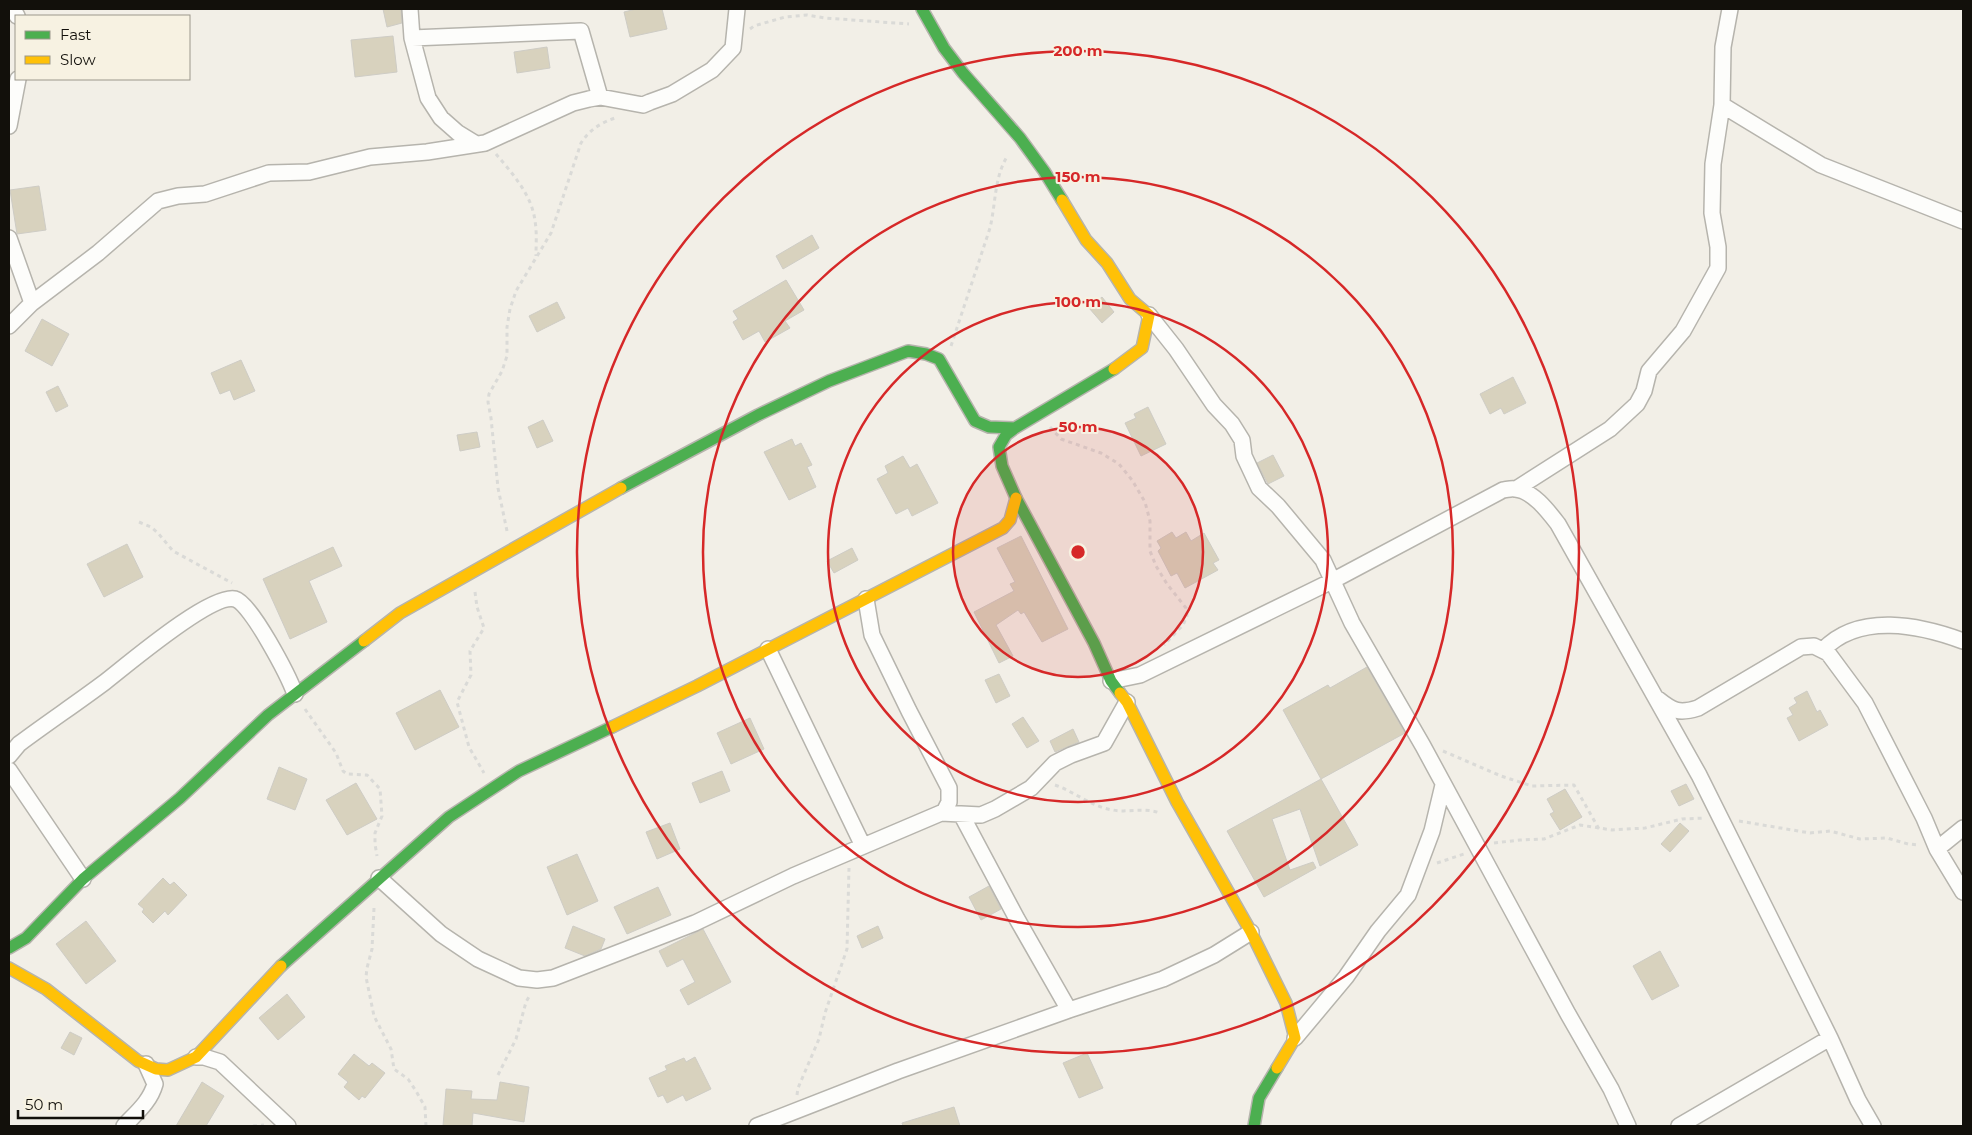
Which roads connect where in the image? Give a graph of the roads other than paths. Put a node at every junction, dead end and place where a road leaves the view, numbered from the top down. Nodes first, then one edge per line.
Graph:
1 (410, 9) edge
2 (737, 9) edge
3 (922, 9) edge
4 (1730, 9) edge
5 (412, 38) junction
6 (18, 80) edge
7 (600, 97) junction
8 (1722, 105) junction
9 (9, 126) edge
10 (481, 144) junction
11 (1963, 221) edge
12 (9, 238) edge
13 (32, 303) junction
14 (1149, 315) junction
15 (9, 326) edge
16 (1015, 428) junction
17 (1516, 489) junction
18 (1016, 498) junction
19 (1334, 580) junction
20 (866, 599) junction
21 (1963, 641) edge
22 (768, 649) junction
23 (1823, 650) junction
24 (1111, 681) junction
25 (294, 695) junction
26 (1655, 697) junction
27 (1127, 702) junction
28 (9, 756) edge
29 (9, 770) edge
30 (1443, 785) junction
31 (944, 812) junction
32 (961, 814) junction
33 (1963, 828) edge
34 (1936, 846) junction
35 (856, 849) junction
36 (378, 879) junction
37 (83, 880) junction
38 (1963, 892) edge
39 (1251, 932) junction
40 (9, 948) edge
41 (9, 968) edge
42 (1069, 1010) junction
43 (1295, 1038) junction
44 (1830, 1038) junction
45 (196, 1057) junction
46 (146, 1064) junction
47 (124, 1126) edge
48 (288, 1126) edge
49 (757, 1126) edge
50 (1254, 1126) edge
51 (1628, 1126) edge
52 (1679, 1126) edge
53 (1873, 1126) edge

1 - 5 street
2 - 7 street
3 - 14 street
4 - 8 street
5 - 7 street
5 - 10 street
6 - 9 street
7 - 10 street
8 - 11 street
8 - 17 street
10 - 13 street
12 - 13 street
13 - 15 street
14 - 16 street
14 - 19 street
16 - 18 street
16 - 25 street
17 - 19 street
17 - 26 street
18 - 20 street
18 - 24 street
19 - 24 street
19 - 30 street
20 - 22 street
20 - 31 street
21 - 23 street
22 - 35 street
22 - 36 street
23 - 26 street
23 - 34 street
24 - 27 street
25 - 28 street
25 - 37 street
26 - 44 street
27 - 32 street
27 - 39 street
29 - 37 street
30 - 43 street
30 - 51 street
31 - 32 street
31 - 35 street
32 - 42 street
33 - 34 street
34 - 38 street
35 - 36 street
36 - 45 street
37 - 40 street
39 - 42 street
39 - 43 street
41 - 46 street
42 - 49 street
43 - 50 street
44 - 52 street
44 - 53 street
45 - 46 street
45 - 48 street
46 - 47 street

